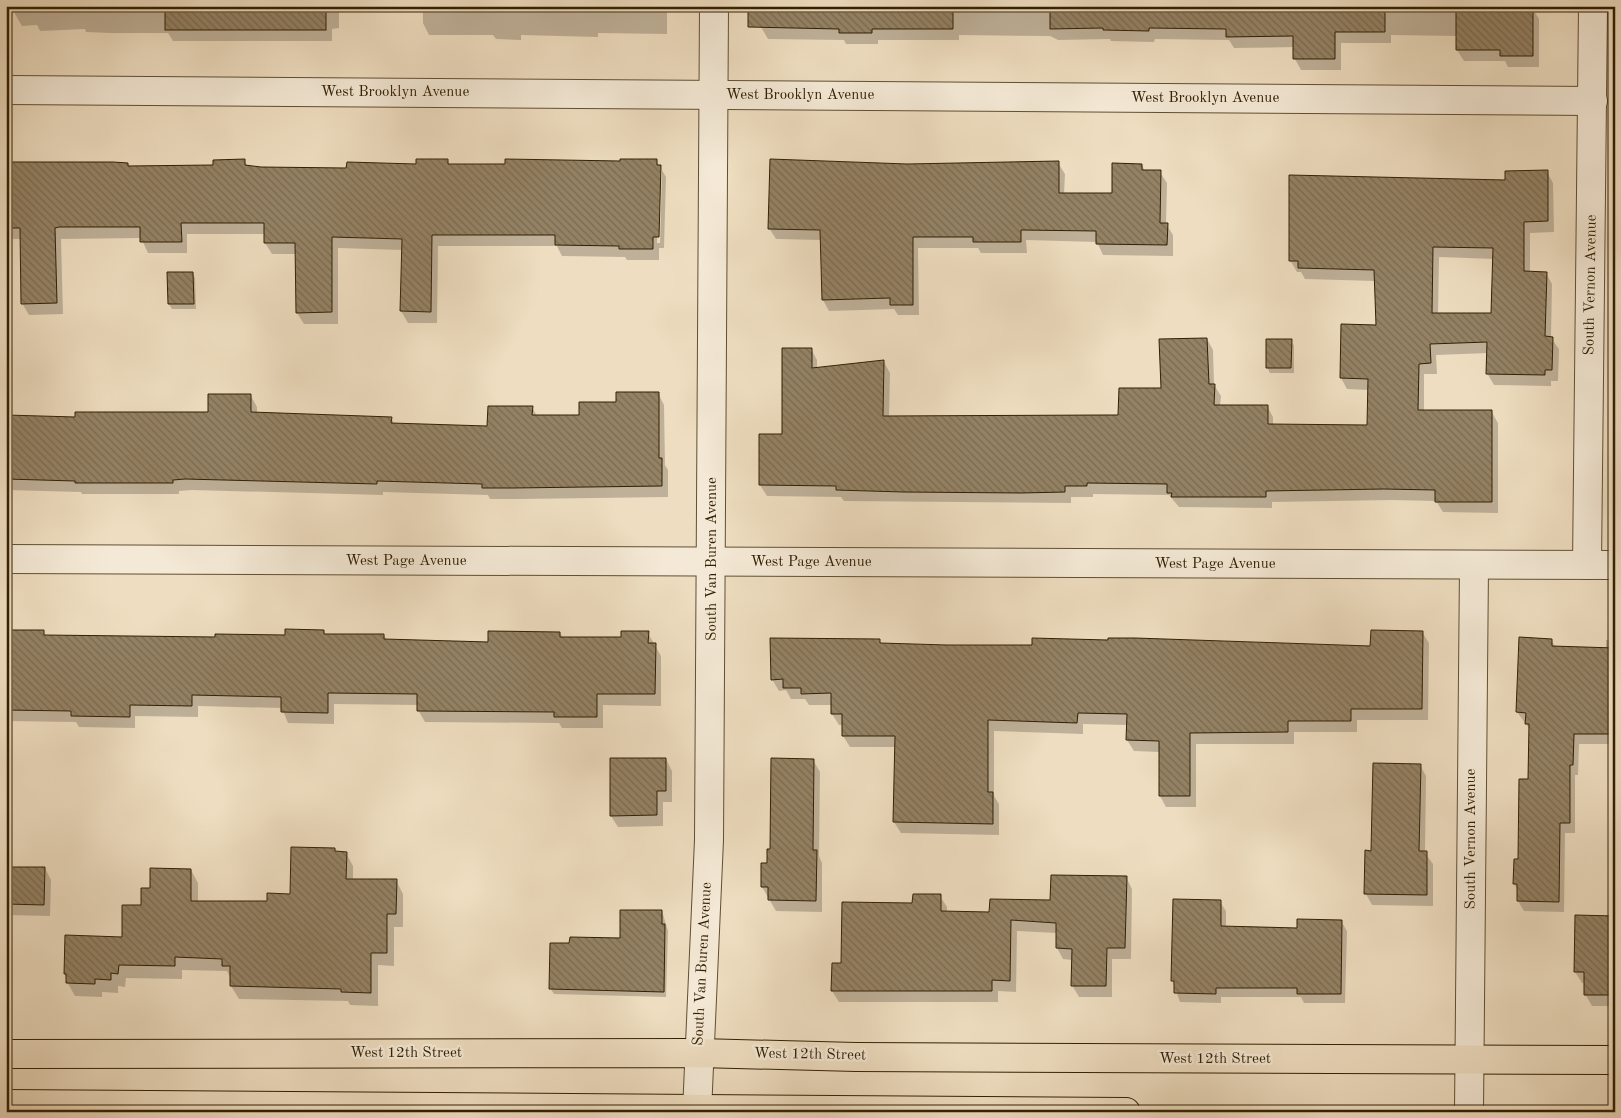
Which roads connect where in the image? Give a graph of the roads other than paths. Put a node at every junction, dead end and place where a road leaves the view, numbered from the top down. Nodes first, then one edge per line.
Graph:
1 (714, 6) edge
2 (1593, 6) edge
3 (6, 90) edge
4 (714, 94) junction
5 (1593, 101) junction
6 (6, 559) edge
7 (712, 562) junction
8 (1588, 565) junction
9 (1615, 565) edge
10 (1474, 566) junction
11 (699, 1053) junction
12 (6, 1054) edge
13 (1615, 1060) edge
14 (1471, 1061) junction
15 (6, 1104) edge
16 (697, 1109) edge
17 (1126, 1112) edge
18 (1469, 1112) edge

1 - 4 street, South Van Buren Avenue
2 - 5 street, South Vernon Avenue
3 - 4 street, West Brooklyn Avenue
4 - 5 street, West Brooklyn Avenue
4 - 7 street, South Van Buren Avenue
5 - 8 street, South Vernon Avenue
6 - 7 street, West Page Avenue
7 - 10 street, West Page Avenue
7 - 11 street, South Van Buren Avenue
8 - 9 street, West Page Avenue
8 - 10 street, West Page Avenue
10 - 14 street, South Vernon Avenue
11 - 12 main road, West 12th Street
11 - 14 main road, West 12th Street
11 - 16 street, South Van Buren Avenue
13 - 14 main road, West 12th Street
14 - 18 street, South Vernon Avenue
15 - 16 main road
16 - 17 main road

